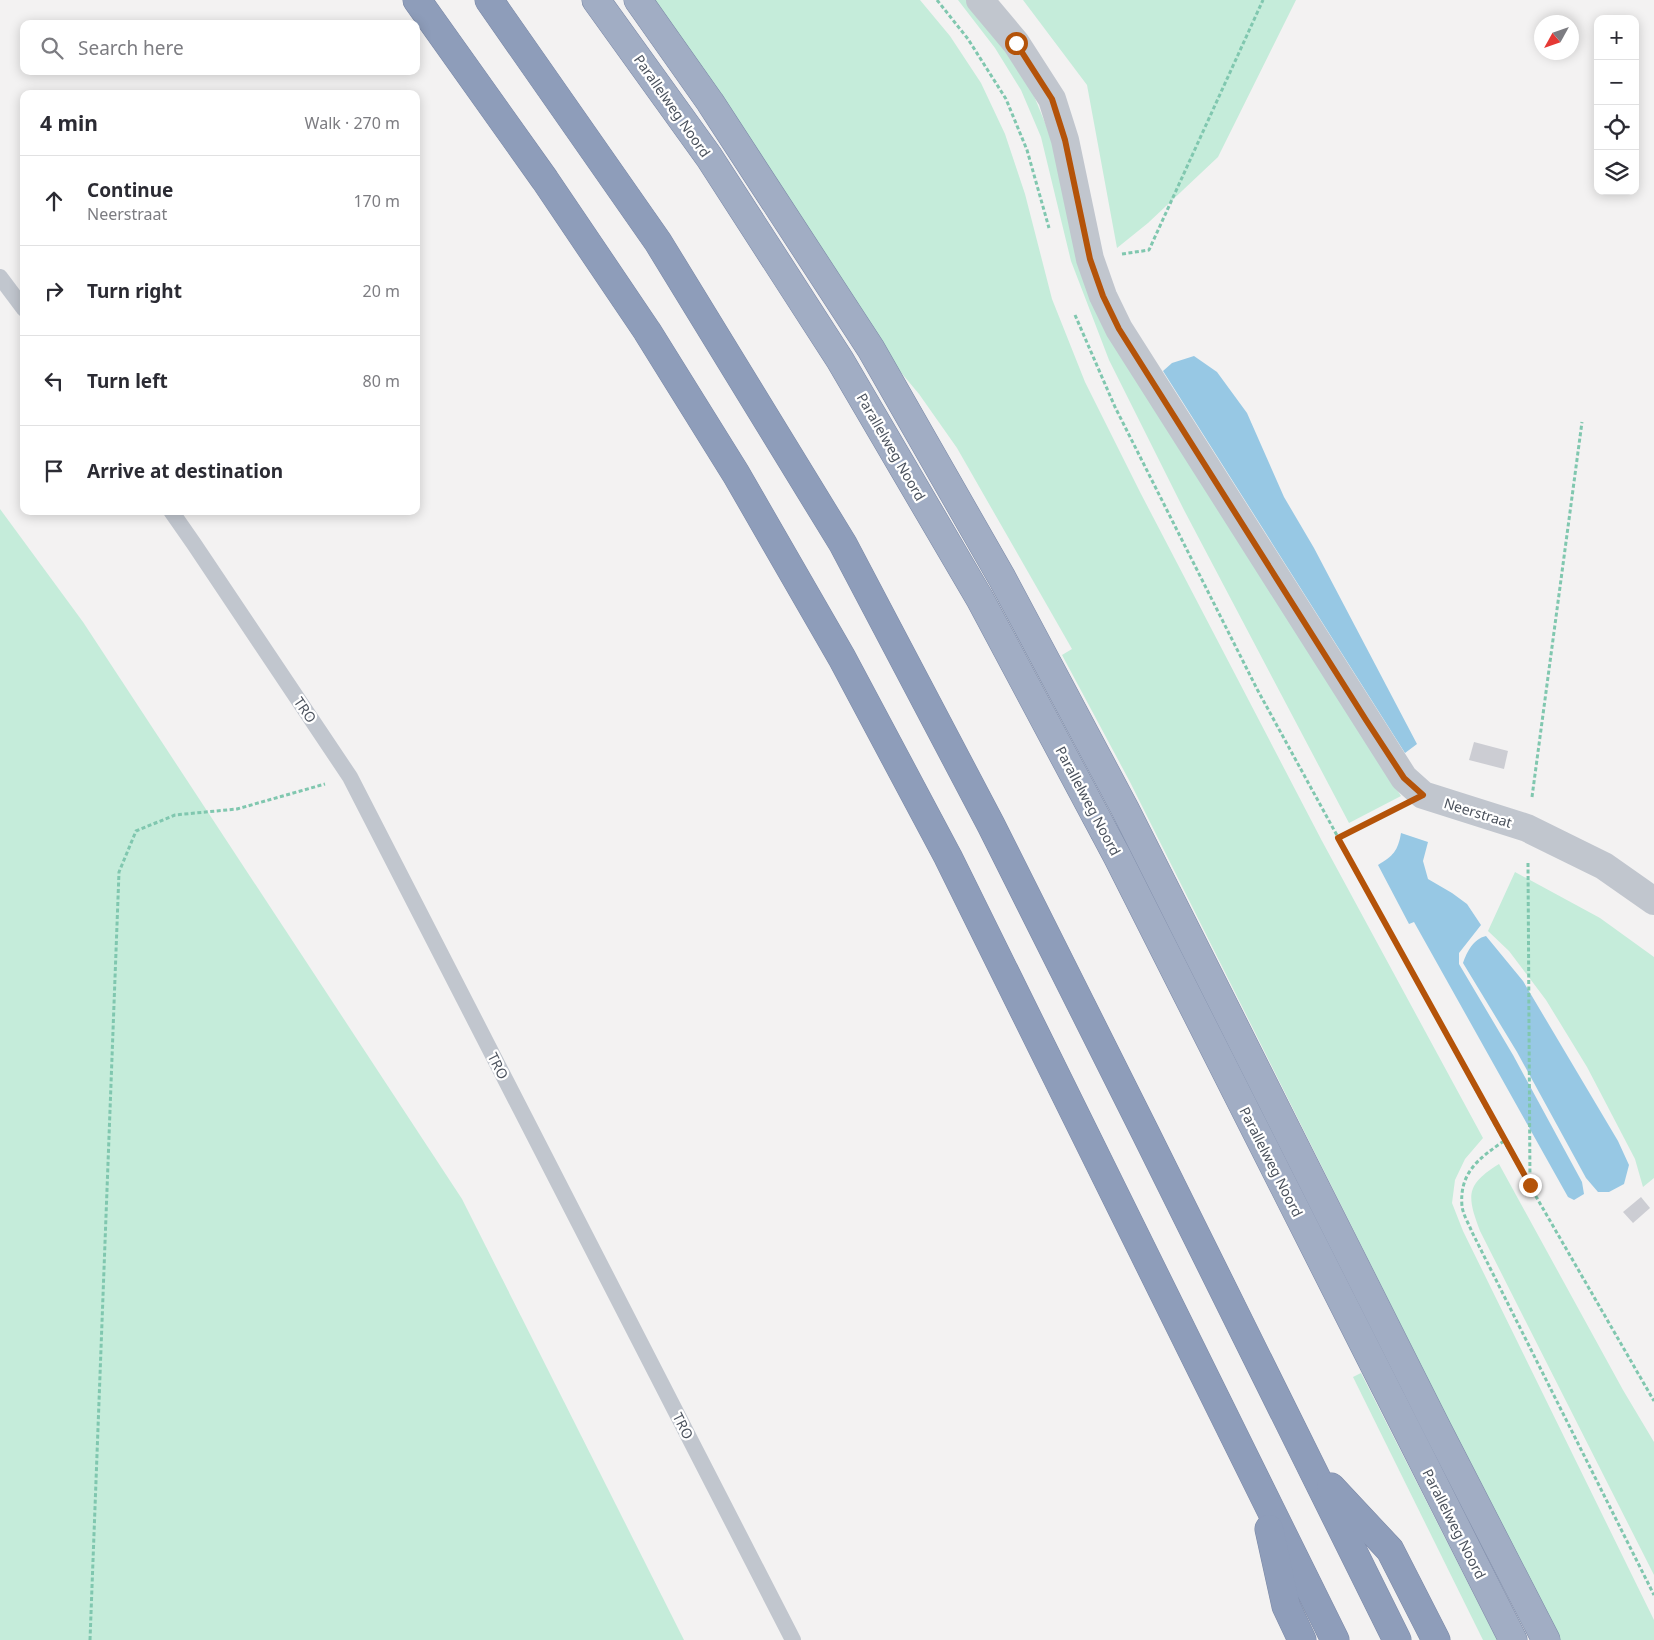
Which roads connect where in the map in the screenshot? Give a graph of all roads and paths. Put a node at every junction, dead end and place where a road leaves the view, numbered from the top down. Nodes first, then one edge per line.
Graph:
1 (417, 0) edge
2 (489, 0) edge
3 (596, 0) edge
4 (638, 0) edge
5 (937, 0) edge
6 (980, 0) edge
7 (1263, 0) edge
8 (1051, 235) dead end
9 (1128, 253) dead end
10 (0, 276) edge
11 (20, 304) edge
12 (1073, 308) dead end
13 (173, 515) edge
14 (350, 777) junction
15 (1423, 795) junction
16 (1338, 838) junction
17 (1654, 901) edge
18 (1504, 1141) junction
19 (1654, 1401) edge
20 (1311, 1466) junction
21 (1260, 1488) junction
22 (1654, 1596) edge
23 (90, 1640) edge
24 (793, 1640) edge
25 (1302, 1640) edge
26 (1336, 1640) edge
27 (1397, 1640) edge
28 (1436, 1640) edge
29 (1513, 1640) edge
30 (1546, 1640) edge

1 - 21 highway
2 - 20 highway
3 - 29 highway, Parallelweg Noord
4 - 30 highway, Parallelweg Noord
5 - 8 path
6 - 15 street, Neerstraat
7 - 9 path
10 - 11 lane
12 - 16 path
13 - 14 lane, TRO
14 - 23 path
14 - 24 lane, TRO
15 - 16 path
15 - 17 street, Neerstraat
16 - 18 path
18 - 19 path
18 - 22 path
20 - 27 highway
20 - 28 highway
21 - 25 highway
21 - 26 highway

